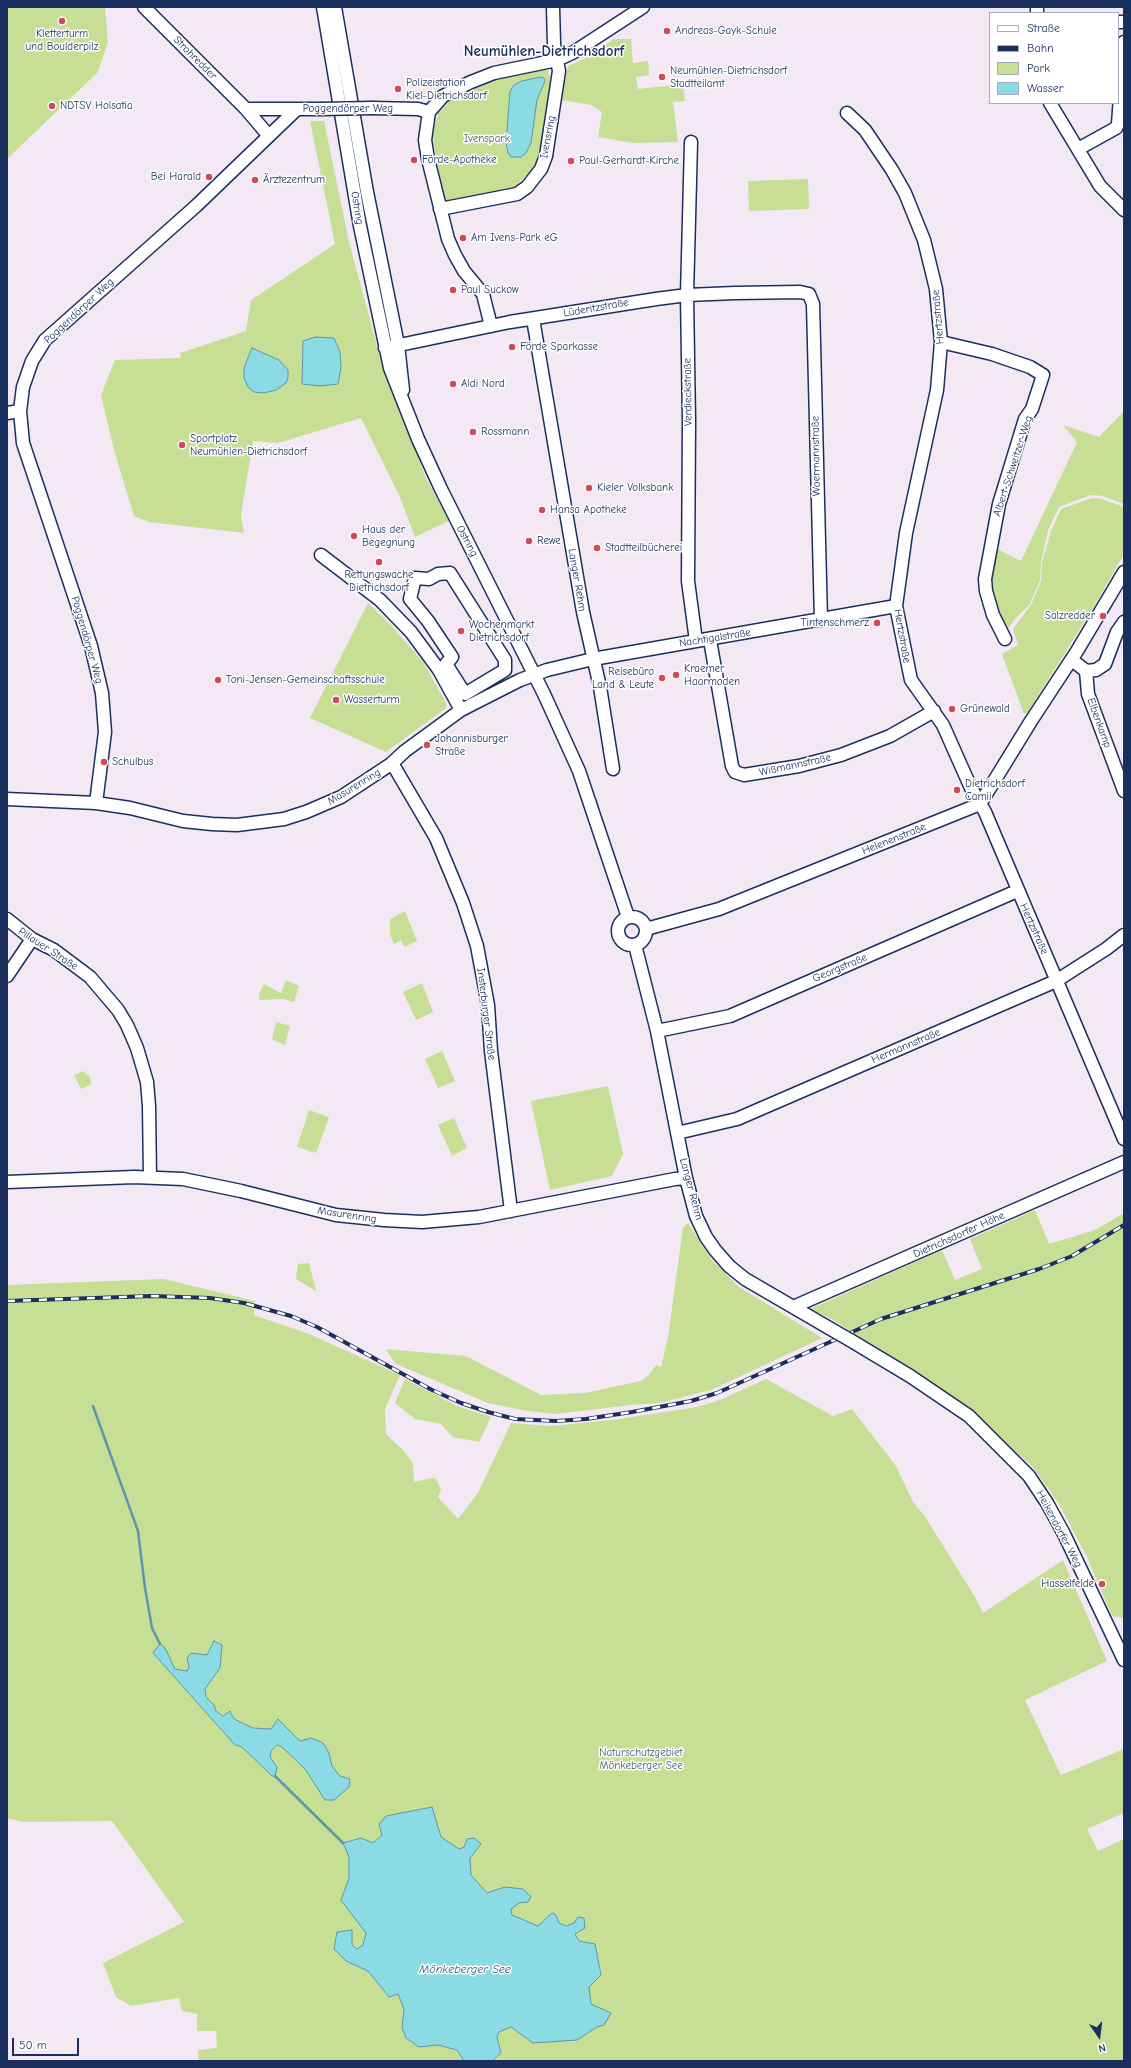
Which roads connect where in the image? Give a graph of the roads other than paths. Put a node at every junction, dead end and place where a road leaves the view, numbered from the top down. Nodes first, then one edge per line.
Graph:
1 (144, 7) edge
2 (323, 7) edge
3 (335, 7) edge
4 (553, 7) edge
5 (643, 7) edge
6 (1124, 42) edge
7 (557, 60) junction
8 (1051, 104) edge
9 (246, 109) junction
10 (298, 109) junction
11 (429, 112) junction
12 (847, 113) dead end
13 (269, 136) junction
14 (691, 142) dead end
15 (1078, 149) junction
16 (440, 208) junction
17 (1124, 210) edge
18 (808, 294) joint
19 (687, 295) junction
20 (533, 319) junction
21 (491, 326) junction
22 (941, 342) junction
23 (398, 345) junction
24 (385, 348) junction
25 (404, 405) junction
26 (20, 411) junction
27 (7, 413) edge
28 (321, 555) dead end
29 (1124, 572) edge
30 (450, 573) joint
31 (896, 606) junction
32 (821, 620) junction
33 (1124, 622) edge
34 (1006, 639) dead end
35 (710, 640) junction
36 (696, 641) junction
37 (593, 659) junction
38 (1072, 660) junction
39 (1086, 671) junction
40 (534, 675) junction
41 (461, 710) junction
42 (934, 712) junction
43 (392, 763) junction
44 (613, 768) dead end
45 (1124, 791) edge
46 (7, 799) edge
47 (96, 803) junction
48 (980, 804) junction
49 (1017, 891) junction
50 (628, 917) junction
51 (7, 919) edge
52 (646, 929) junction
53 (1124, 935) edge
54 (32, 939) junction
55 (635, 945) junction
56 (7, 976) edge
57 (1056, 981) junction
58 (657, 1031) junction
59 (677, 1133) junction
60 (1124, 1139) edge
61 (1124, 1162) edge
62 (150, 1177) junction
63 (686, 1178) junction
64 (7, 1182) edge
65 (511, 1211) junction
66 (793, 1307) junction
67 (969, 1416) joint
68 (1119, 1635) edge
69 (1124, 1660) edge

1 - 9 street, Strohredder
2 - 24 street, Ostring
3 - 23 street, Ostring
4 - 7 street, Ivensring
5 - 7 street
6 - 15 street
7 - 11 street
7 - 16 street, Ivensring
8 - 15 street
9 - 10 street
9 - 13 street, Strohredder
10 - 11 street, Poggendörper Weg, bridge
10 - 13 street, Poggendörper Weg
11 - 16 street
12 - 22 street, Hertzstraße
13 - 26 street, Poggendörper Weg
14 - 19 street, Verdieckstraße
15 - 17 street
16 - 21 street
18 - 19 street, Lüderitzstraße
18 - 32 street, Woermannstraße
19 - 20 street, Lüderitzstraße
19 - 36 street, Verdieckstraße
20 - 21 street, Lüderitzstraße
20 - 37 street, Langer Rehm
21 - 23 street, Lüderitzstraße
22 - 31 street, Hertzstraße
22 - 34 street, Albert-Schweitzer-Weg
23 - 24 street, Lüderitzstraße
23 - 25 street, Ostring
24 - 25 street, Ostring
25 - 40 street, Ostring
26 - 27 street
26 - 47 street, Poggendörper Weg
28 - 41 street
29 - 38 street
30 - 30 street
31 - 32 street, Nachtigalstraße
31 - 42 street, Hertzstraße
32 - 35 street, Nachtigalstraße
33 - 39 street
35 - 36 street, Nachtigalstraße
35 - 42 street, Wißmannstraße
36 - 37 street, Nachtigalstraße
37 - 40 street, Nachtigalstraße
37 - 44 street, Langer Rehm
38 - 39 street
38 - 48 street
39 - 45 street, Elbenkamp
40 - 41 street, Masurenring
40 - 50 street
41 - 43 street, Masurenring
42 - 48 street, Hertzstraße
43 - 47 street, Masurenring
43 - 65 street, Insterburger Straße
46 - 47 street, Masurenring
48 - 49 street, Hertzstraße
48 - 52 street, Helenenstraße
49 - 57 street, Hertzstraße
49 - 58 street, Georgstraße
50 - 52 street
50 - 55 street
51 - 54 street, Pillauer Straße
52 - 55 street
53 - 57 street, Hermannstraße
54 - 56 street
54 - 62 street, Pillauer Straße
55 - 58 street, Langer Rehm
57 - 59 street, Hermannstraße
57 - 60 street, Hertzstraße
58 - 59 street, Langer Rehm
59 - 63 street, Langer Rehm
61 - 66 street, Dietrichsdorfer Höhe
62 - 64 street, Masurenring
62 - 65 street, Masurenring
63 - 65 street, Masurenring
63 - 66 street, Langer Rehm
66 - 67 street, Langer Rehm, bridge
67 - 68 street, Heikendorfer Weg
68 - 69 street, Heikendorfer Weg

